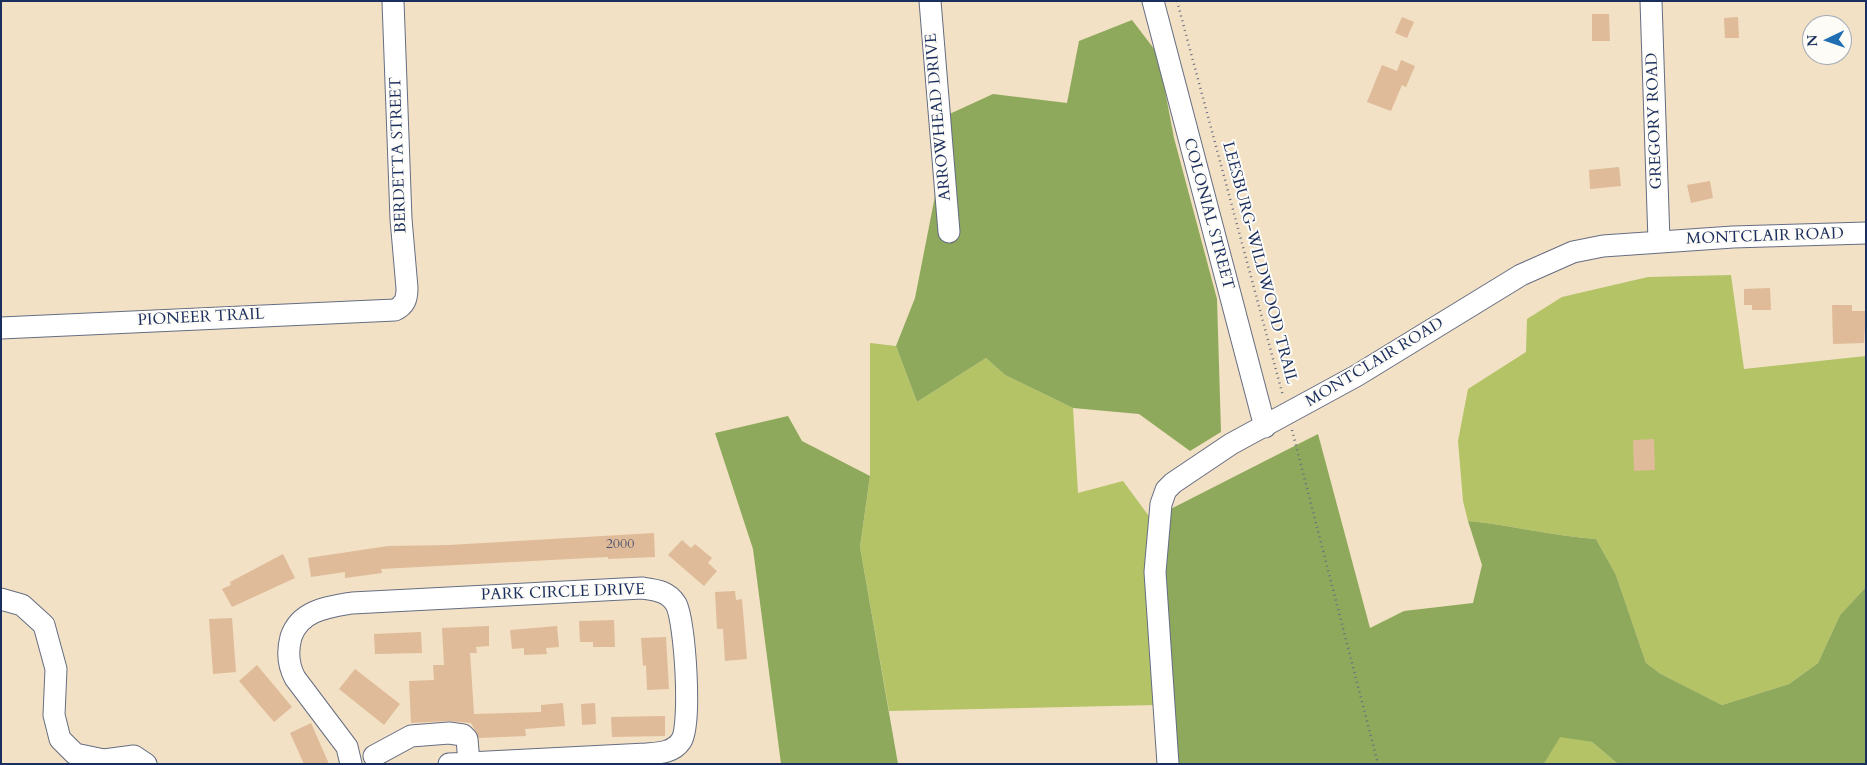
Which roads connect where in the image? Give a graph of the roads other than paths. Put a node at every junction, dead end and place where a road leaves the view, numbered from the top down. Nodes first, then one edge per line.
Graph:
1 (393, 1) edge
2 (930, 1) edge
3 (1153, 1) edge
4 (1651, 1) edge
5 (949, 232) dead end
6 (1866, 233) edge
7 (1659, 241) junction
8 (401, 307) joint
9 (1, 328) edge
10 (1265, 427) junction
11 (1, 599) edge
12 (349, 756) edge
13 (374, 756) junction
14 (459, 763) edge
15 (146, 764) edge
16 (396, 764) edge
17 (1168, 764) edge

1 - 8 street, BERDETTA STREET
2 - 5 street, ARROWHEAD DRIVE
3 - 10 street, COLONIAL STREET
4 - 7 street, GREGORY ROAD
6 - 7 street, MONTCLAIR ROAD
7 - 10 street, MONTCLAIR ROAD
8 - 9 street, PIONEER TRAIL
10 - 17 street, MONTCLAIR ROAD
11 - 15 street
12 - 13 street
12 - 14 street, PARK CIRCLE DRIVE
13 - 14 street
13 - 16 street

